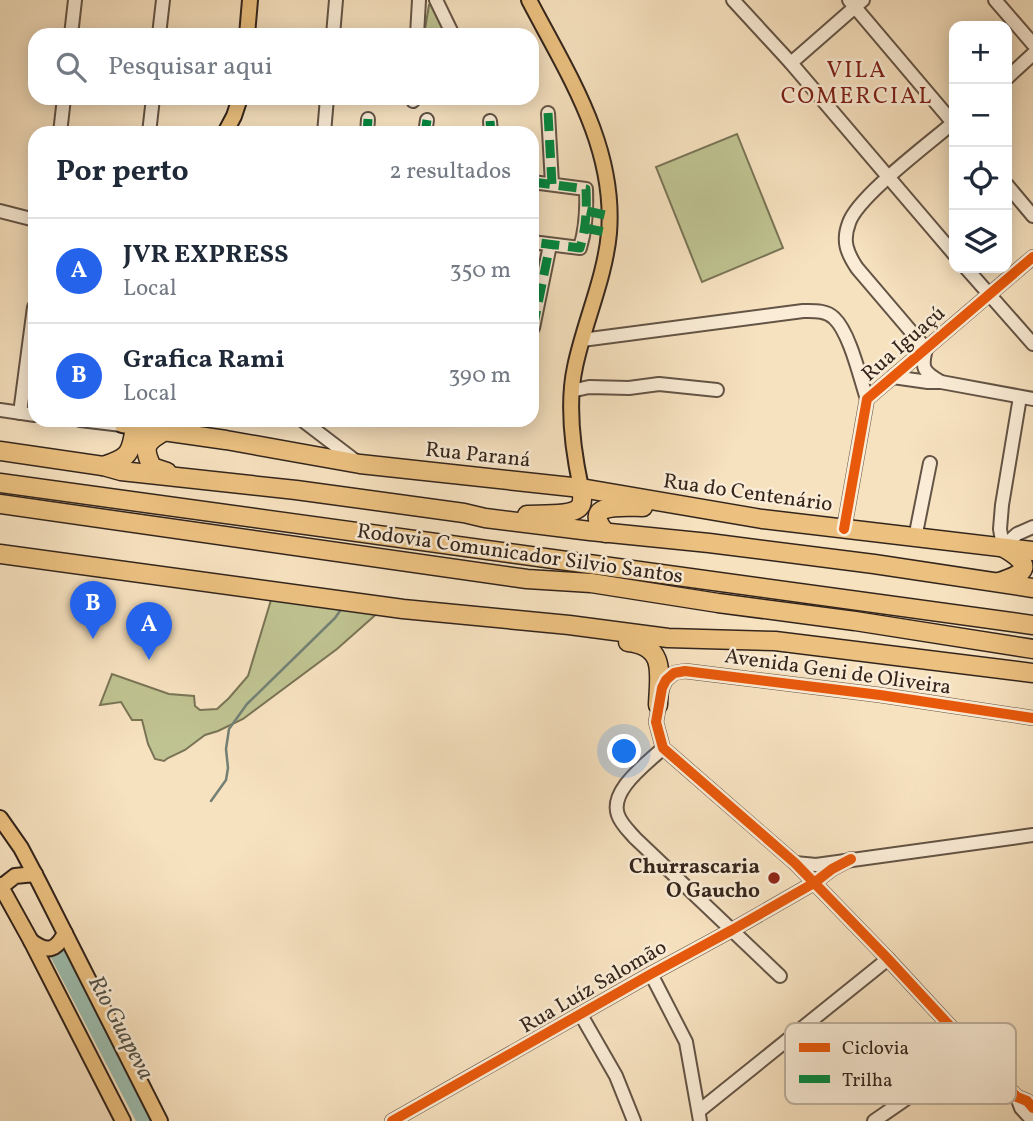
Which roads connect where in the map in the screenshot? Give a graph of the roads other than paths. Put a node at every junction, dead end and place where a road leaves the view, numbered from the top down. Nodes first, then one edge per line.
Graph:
1 (75, 0) edge
2 (163, 0) edge
3 (250, 0) edge
4 (336, 0) edge
5 (419, 0) edge
6 (436, 0) edge
7 (529, 0) edge
8 (733, 0) edge
9 (995, 0) edge
10 (856, 2) edge
11 (72, 28) edge
12 (160, 28) edge
13 (248, 28) edge
14 (334, 28) edge
15 (417, 28) edge
16 (450, 28) edge
17 (1033, 44) edge
18 (1033, 54) edge
19 (791, 63) junction
20 (1012, 73) edge
21 (63, 105) edge
22 (152, 105) edge
23 (238, 105) edge
24 (326, 105) edge
25 (548, 113) dead end
26 (949, 117) edge
27 (368, 119) dead end
28 (61, 126) edge
29 (150, 126) edge
30 (229, 126) edge
31 (325, 126) edge
32 (368, 126) edge
33 (949, 127) edge
34 (888, 178) junction
35 (539, 183) edge
36 (552, 184) junction
37 (1012, 191) edge
38 (0, 211) edge
39 (587, 211) junction
40 (609, 216) junction
41 (1033, 216) edge
42 (28, 218) edge
43 (585, 228) junction
44 (609, 233) junction
45 (539, 243) edge
46 (550, 245) junction
47 (949, 248) edge
48 (1033, 257) edge
49 (971, 273) edge
50 (990, 295) junction
51 (539, 298) edge
52 (582, 340) junction
53 (1033, 344) edge
54 (926, 348) junction
55 (28, 352) edge
56 (894, 377) junction
57 (941, 382) junction
58 (717, 390) dead end
59 (571, 391) junction
60 (1026, 398) edge
61 (867, 399) junction
62 (0, 410) edge
63 (20, 413) junction
64 (28, 414) edge
65 (127, 427) edge
66 (143, 427) edge
67 (311, 427) edge
68 (164, 431) junction
69 (131, 450) junction
70 (0, 451) edge
71 (930, 463) dead end
72 (360, 464) junction
73 (103, 466) junction
74 (152, 467) junction
75 (191, 479) junction
76 (0, 483) edge
77 (581, 488) junction
78 (0, 504) edge
79 (706, 510) junction
80 (464, 513) junction
81 (1033, 527) edge
82 (844, 529) junction
83 (606, 533) junction
84 (915, 538) junction
85 (1003, 547) junction
86 (1033, 551) edge
87 (0, 554) edge
88 (999, 582) junction
89 (1033, 588) edge
90 (569, 625) junction
91 (1033, 625) edge
92 (1033, 649) edge
93 (1033, 673) edge
94 (658, 705) junction
95 (1033, 718) edge
96 (663, 748) junction
97 (0, 818) edge
98 (1033, 835) edge
99 (851, 859) junction
100 (794, 863) junction
101 (36, 874) junction
102 (814, 883) junction
103 (1, 886) edge
104 (732, 930) junction
105 (65, 933) junction
106 (31, 941) junction
107 (888, 959) junction
108 (651, 974) junction
109 (780, 976) dead end
110 (581, 1015) junction
111 (811, 1023) edge
112 (947, 1023) edge
113 (785, 1045) edge
114 (1017, 1097) joint
115 (899, 1104) edge
116 (1033, 1108) edge
117 (699, 1116) edge
118 (123, 1121) edge
119 (160, 1121) edge
120 (392, 1121) edge
121 (634, 1121) edge
122 (874, 1121) edge
123 (1033, 1121) edge

1 - 11 street
2 - 12 street
3 - 13 main road
4 - 14 street
5 - 15 street
6 - 16 street
7 - 40 main road
8 - 19 street
9 - 17 street
10 - 19 street
10 - 26 street
18 - 20 street
19 - 34 street
21 - 28 street
22 - 29 street
23 - 30 main road
24 - 31 street
25 - 36 street
27 - 32 street
33 - 34 street
34 - 47 street
34 - 54 street
35 - 36 street
36 - 39 street
37 - 41 street
38 - 42 street
39 - 40 street
39 - 43 street
40 - 44 main road
43 - 44 street
43 - 46 street
44 - 52 main road
45 - 46 street
46 - 51 street
48 - 50 street, Rua Iguaçú
49 - 50 street
50 - 53 street
50 - 54 street, Rua Iguaçú
52 - 59 main road
52 - 61 street
54 - 56 street, Rua Iguaçú
54 - 57 street
55 - 63 street
56 - 57 street
56 - 61 street, Rua Iguaçú
57 - 60 street
58 - 59 street
59 - 77 main road
60 - 85 street
61 - 82 street, Rua Iguaçú
62 - 63 street
63 - 64 street
65 - 69 highway
66 - 68 highway, Rua Paraná
67 - 72 street
68 - 72 highway, Rua Paraná
68 - 74 highway
69 - 73 highway
69 - 74 highway
70 - 73 highway
71 - 84 street
72 - 77 highway, Rua Paraná
73 - 75 highway
74 - 75 highway
75 - 80 highway
76 - 91 highway, Rodovia Comunicador Silvio Santos
77 - 79 highway, Rua do Centenário
77 - 80 highway
78 - 92 highway, Rodovia Comunicador Silvio Santos
79 - 82 highway, Rua do Centenário
79 - 83 highway
80 - 83 highway
81 - 85 street
82 - 84 highway, Rua do Centenário
83 - 88 highway
84 - 85 highway, Rua do Centenário
85 - 86 highway, Rua do Centenário
85 - 88 highway
87 - 90 highway
88 - 89 highway
90 - 93 highway
90 - 94 highway
94 - 95 street, Avenida Geni de Oliveira
94 - 96 street
96 - 100 street
96 - 104 street
97 - 101 main road
98 - 99 street
99 - 100 street
99 - 102 street, Rua Luíz Salomão
100 - 102 street
101 - 103 main road
101 - 105 main road
102 - 104 street, Rua Luíz Salomão
102 - 107 street
103 - 106 main road
104 - 108 street, Rua Luíz Salomão
104 - 109 street
105 - 106 main road
105 - 119 main road
106 - 118 main road
107 - 111 street
107 - 112 street
108 - 110 street, Rua Luíz Salomão
108 - 117 street
110 - 120 street, Rua Luíz Salomão
110 - 121 street
113 - 117 street
114 - 116 street
114 - 123 street
115 - 122 street

